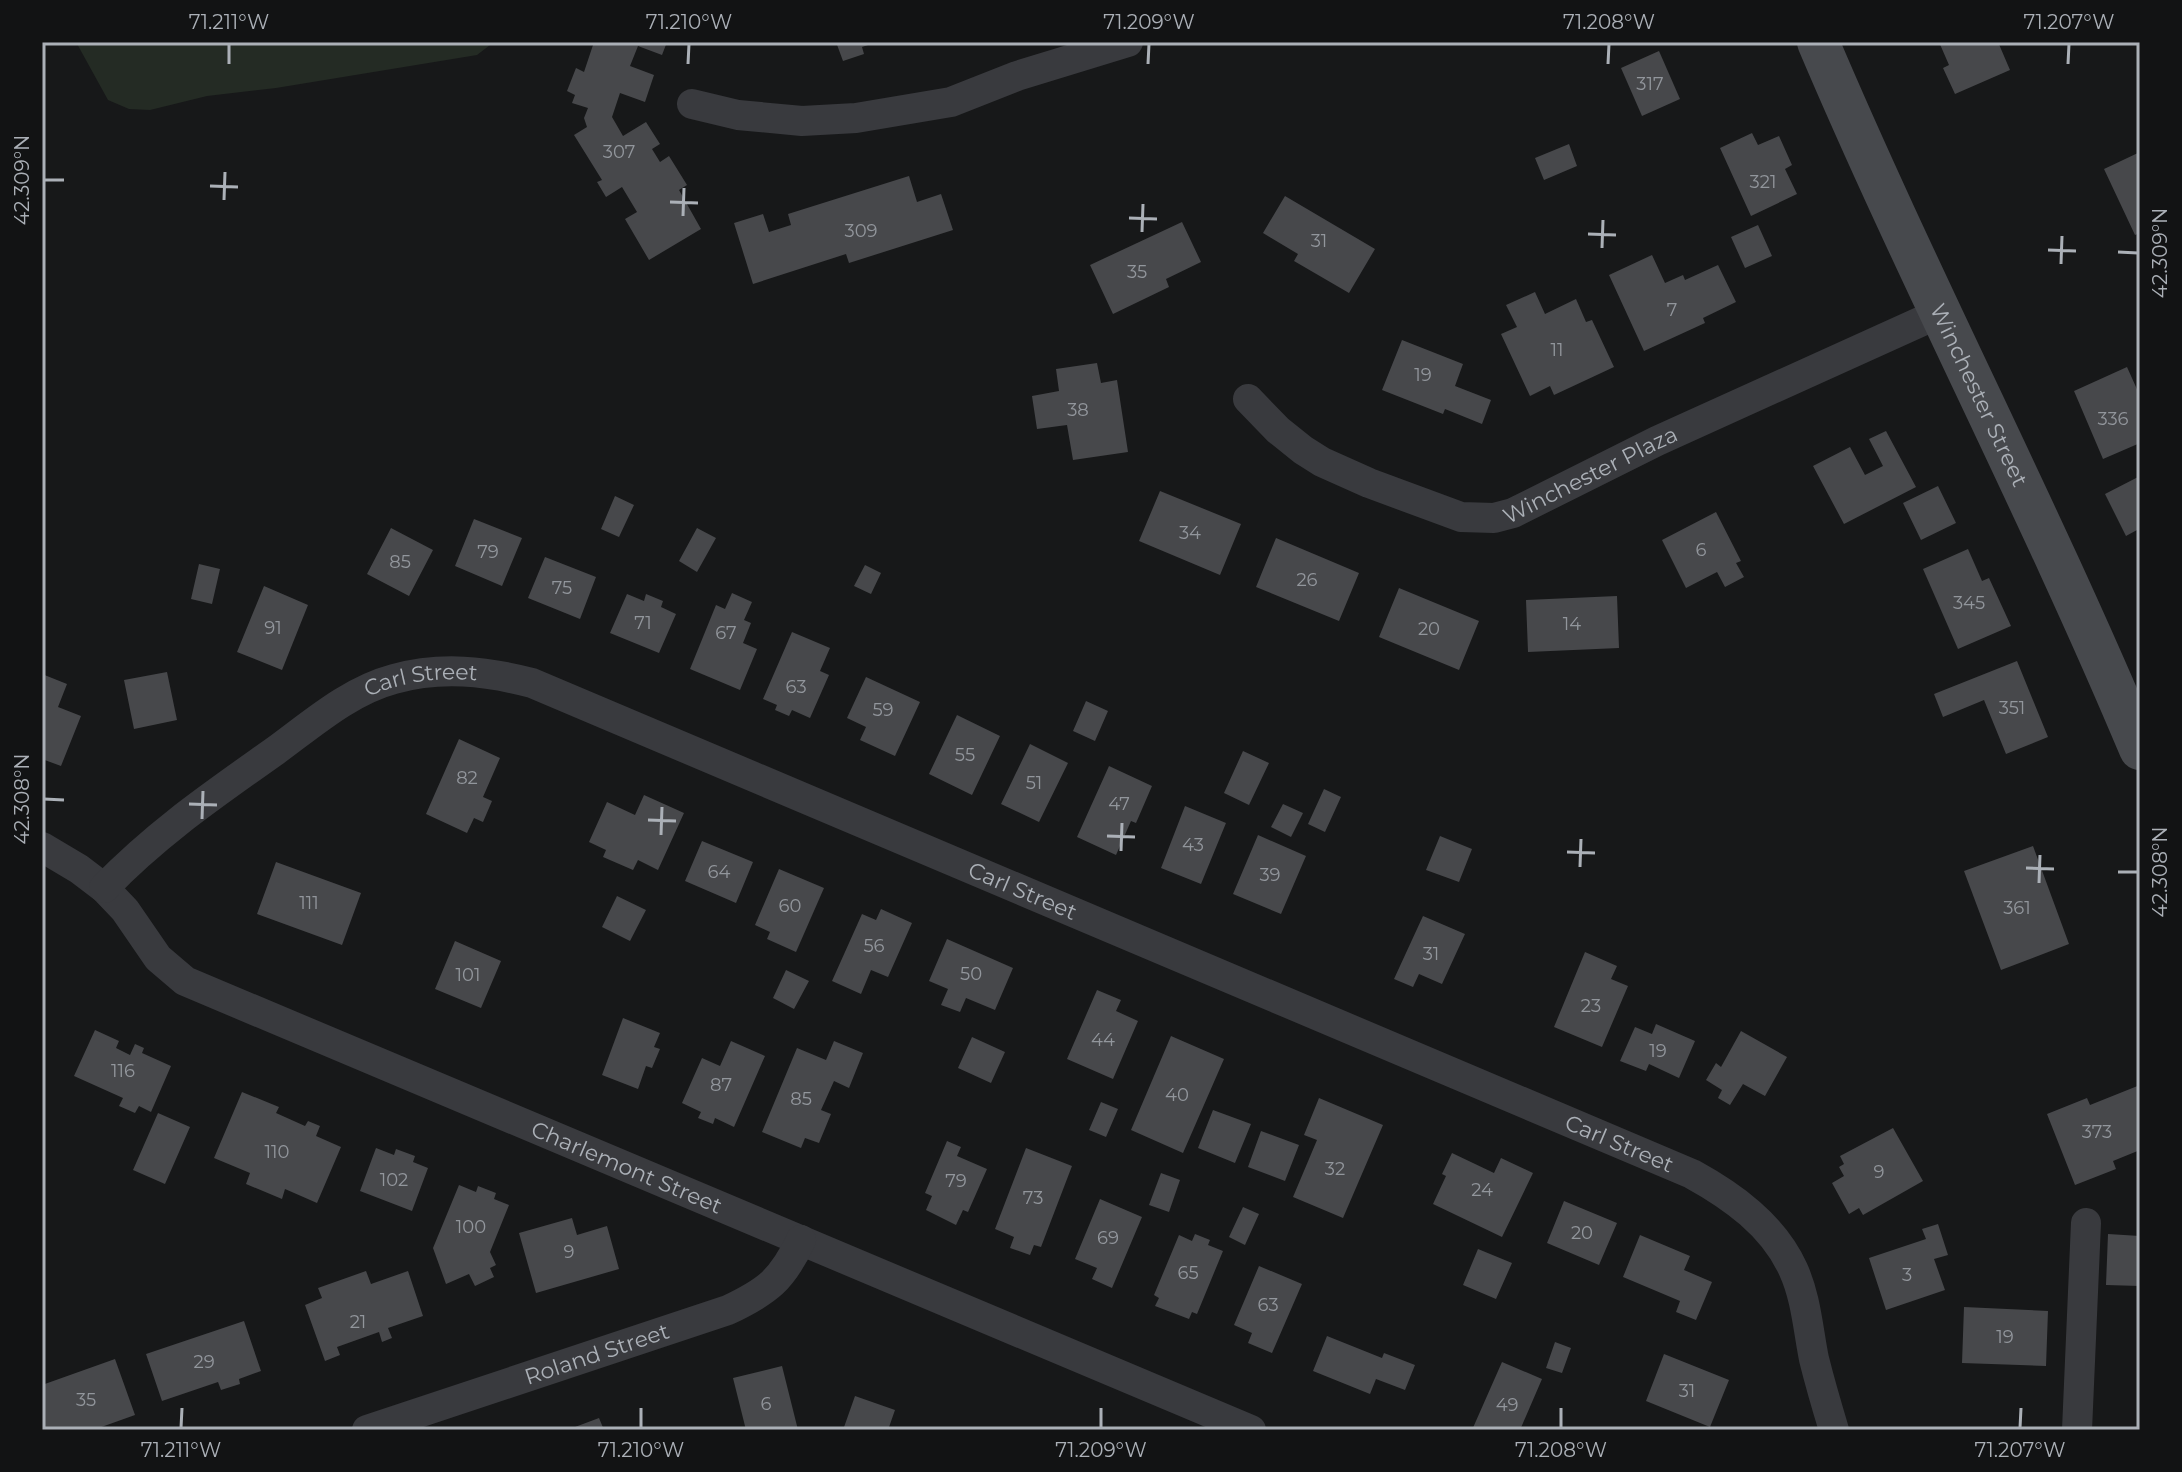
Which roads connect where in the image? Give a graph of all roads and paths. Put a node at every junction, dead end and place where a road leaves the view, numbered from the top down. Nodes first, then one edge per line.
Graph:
1 (1128, 42) edge
2 (1818, 42) edge
3 (692, 104) dead end
4 (1942, 312) junction
5 (1248, 399) dead end
6 (2140, 749) edge
7 (42, 847) edge
8 (104, 888) junction
9 (2086, 1223) dead end
10 (801, 1240) junction
11 (367, 1430) edge
12 (1251, 1430) edge
13 (1834, 1430) edge
14 (2077, 1430) edge

1 - 3 street
2 - 4 street, Winchester Street
4 - 5 street, Winchester Plaza
4 - 6 street, Winchester Street
7 - 8 street, Charlemont Street
8 - 10 street, Charlemont Street
8 - 13 street, Carl Street
9 - 14 street
10 - 11 street, Roland Street
10 - 12 street, Charlemont Street

